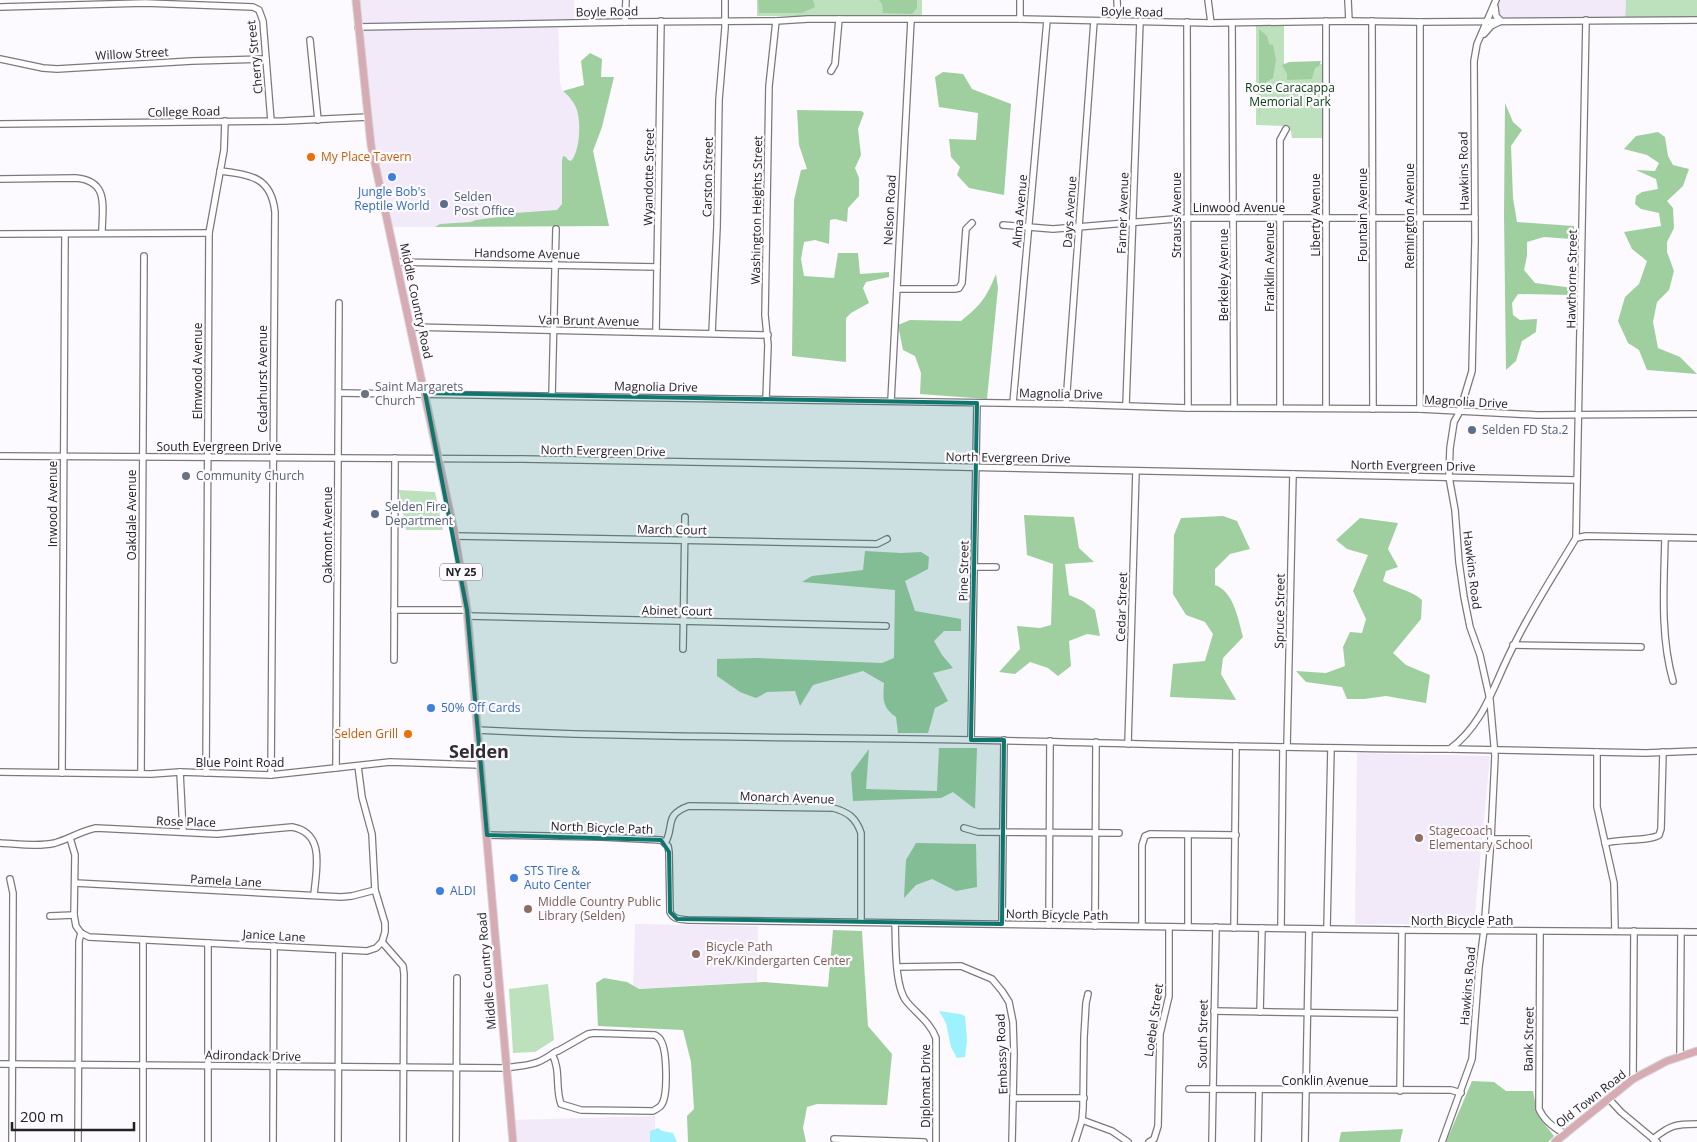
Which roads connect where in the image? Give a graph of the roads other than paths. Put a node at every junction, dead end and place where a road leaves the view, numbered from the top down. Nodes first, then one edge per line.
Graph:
1 (356, 0) edge
2 (626, 0) edge
3 (725, 0) edge
4 (1020, 0) edge
5 (1117, 0) edge
6 (1208, 0) edge
7 (1348, 0) edge
8 (97, 2) edge
9 (145, 2) edge
10 (1496, 2) edge
11 (0, 7) edge
12 (839, 19) junction
13 (1020, 19) junction
14 (911, 20) junction
15 (1047, 20) junction
16 (1348, 20) junction
17 (1489, 20) junction
18 (1586, 20) junction
19 (1697, 20) edge
20 (660, 21) junction
21 (725, 21) junction
22 (776, 21) junction
23 (1094, 21) junction
24 (1118, 21) junction
25 (1326, 21) junction
26 (1372, 21) junction
27 (1469, 21) junction
28 (1501, 21) junction
29 (625, 22) junction
30 (1140, 22) junction
31 (1187, 22) junction
32 (1420, 22) junction
33 (1211, 23) junction
34 (1232, 23) junction
35 (358, 27) junction
36 (1479, 39) junction
37 (310, 40) dead end
38 (0, 59) edge
39 (266, 59) junction
40 (831, 71) dead end
41 (368, 117) junction
42 (318, 120) junction
43 (225, 121) junction
44 (271, 121) junction
45 (0, 124) edge
46 (1286, 129) dead end
47 (220, 171) junction
48 (0, 179) edge
49 (1187, 218) junction
50 (1233, 218) junction
51 (1280, 218) junction
52 (1326, 218) junction
53 (1373, 218) junction
54 (1420, 218) junction
55 (1475, 218) junction
56 (972, 223) dead end
57 (1132, 224) junction
58 (1004, 225) dead end
59 (1028, 226) junction
60 (1080, 227) junction
61 (556, 229) dead end
62 (102, 233) junction
63 (209, 233) junction
64 (0, 234) edge
65 (65, 235) junction
66 (144, 256) dead end
67 (396, 262) junction
68 (555, 264) junction
69 (657, 267) junction
70 (896, 289) junction
71 (339, 302) dead end
72 (411, 327) junction
73 (554, 330) junction
74 (656, 332) junction
75 (712, 333) junction
76 (768, 335) junction
77 (339, 393) junction
78 (424, 393) junction
79 (552, 396) junction
80 (1465, 397) junction
81 (766, 399) junction
82 (891, 401) junction
83 (977, 403) junction
84 (1012, 403) junction
85 (1066, 404) junction
86 (1126, 405) junction
87 (1188, 408) junction
88 (1234, 408) junction
89 (1280, 408) junction
90 (1326, 408) junction
91 (1373, 409) junction
92 (1420, 410) junction
93 (1460, 411) junction
94 (1475, 412) junction
95 (1579, 414) junction
96 (1697, 414) edge
97 (0, 456) edge
98 (63, 456) junction
99 (143, 457) junction
100 (208, 457) junction
101 (273, 457) junction
102 (338, 458) junction
103 (395, 458) junction
104 (439, 458) junction
105 (976, 467) junction
106 (1136, 471) junction
107 (1293, 474) junction
108 (1449, 477) junction
109 (1577, 480) junction
110 (685, 517) dead end
111 (456, 536) junction
112 (1576, 538) junction
113 (1665, 538) junction
114 (1697, 538) edge
115 (887, 539) dead end
116 (684, 540) junction
117 (974, 567) junction
118 (996, 567) dead end
119 (394, 610) junction
120 (467, 614) junction
121 (684, 621) junction
122 (886, 626) dead end
123 (1513, 645) junction
124 (1641, 647) dead end
125 (683, 649) dead end
126 (394, 660) dead end
127 (1673, 682) dead end
128 (1490, 700) junction
129 (477, 730) junction
130 (971, 740) junction
131 (1004, 740) junction
132 (1050, 741) junction
133 (1096, 742) junction
134 (1128, 744) junction
135 (1236, 746) junction
136 (1285, 747) junction
137 (1330, 748) junction
138 (1450, 749) junction
139 (1495, 750) junction
140 (1697, 751) edge
141 (1597, 752) junction
142 (1663, 752) junction
143 (480, 765) junction
144 (358, 766) junction
145 (336, 768) junction
146 (0, 772) edge
147 (180, 772) junction
148 (62, 773) junction
149 (206, 773) junction
150 (141, 774) junction
151 (271, 775) junction
152 (964, 828) dead end
153 (183, 832) junction
154 (1003, 832) junction
155 (1049, 832) junction
156 (1096, 833) junction
157 (1119, 833) dead end
158 (487, 835) junction
159 (1188, 835) junction
160 (1236, 835) junction
161 (70, 838) junction
162 (1491, 839) junction
163 (1527, 839) dead end
164 (666, 843) junction
165 (1605, 843) junction
166 (0, 844) edge
167 (10, 879) dead end
168 (75, 883) junction
169 (375, 890) junction
170 (314, 895) junction
171 (50, 916) dead end
172 (74, 916) junction
173 (861, 922) junction
174 (895, 923) junction
175 (1002, 924) junction
176 (1049, 925) junction
177 (1095, 926) junction
178 (1142, 926) junction
179 (1169, 927) junction
180 (1188, 927) junction
181 (1216, 927) junction
182 (1234, 928) junction
183 (1262, 928) junction
184 (1281, 928) junction
185 (1327, 928) junction
186 (1309, 929) junction
187 (1402, 930) junction
188 (1484, 930) junction
189 (1615, 931) junction
190 (1634, 931) junction
191 (1540, 932) junction
192 (1681, 932) junction
193 (1697, 932) edge
194 (81, 933) junction
195 (143, 940) junction
196 (382, 942) junction
197 (208, 943) junction
198 (274, 946) junction
199 (339, 950) junction
200 (897, 967) junction
201 (457, 978) dead end
202 (1088, 994) dead end
203 (1214, 1011) junction
204 (1260, 1012) junction
205 (1307, 1012) junction
206 (1400, 1014) junction
207 (1697, 1051) edge
208 (552, 1054) junction
209 (1680, 1056) junction
210 (0, 1064) edge
211 (12, 1064) junction
212 (78, 1064) junction
213 (143, 1065) junction
214 (208, 1066) junction
215 (272, 1067) junction
216 (339, 1067) junction
217 (404, 1067) junction
218 (457, 1068) junction
219 (506, 1068) junction
220 (1633, 1079) junction
221 (1189, 1089) dead end
222 (1212, 1090) junction
223 (1258, 1090) junction
224 (1307, 1090) junction
225 (1400, 1091) junction
226 (1461, 1093) junction
227 (1013, 1098) junction
228 (1084, 1098) junction
229 (1609, 1099) junction
230 (1082, 1120) junction
231 (1697, 1124) edge
232 (1565, 1134) junction
233 (834, 1139) dead end
234 (1655, 1140) edge
235 (12, 1142) edge
236 (78, 1142) edge
237 (143, 1142) edge
238 (208, 1142) edge
239 (273, 1142) edge
240 (338, 1142) edge
241 (403, 1142) edge
242 (456, 1142) edge
243 (513, 1142) edge
244 (907, 1142) edge
245 (924, 1142) edge
246 (936, 1142) edge
247 (1012, 1142) edge
248 (1075, 1142) edge
249 (1128, 1142) edge
250 (1149, 1142) edge
251 (1212, 1142) edge
252 (1258, 1142) edge
253 (1305, 1142) edge
254 (1442, 1142) edge
255 (1555, 1142) edge

1 - 35 main road, Middle Country Road / NY 25
2 - 29 street
3 - 21 street, Carston Street
4 - 13 street
5 - 24 street
6 - 33 street
7 - 16 street
8 - 9 street, Cherry Street
8 - 11 street, Cherry Street
9 - 39 street, Cherry Street
10 - 17 street, Hawkins Road
10 - 28 street
12 - 14 street, Boyle Road
12 - 22 street, Boyle Road
12 - 40 street
13 - 14 street, Boyle Road
13 - 15 street, Boyle Road
14 - 70 street, Nelson Road
15 - 23 street, Boyle Road
15 - 59 street, Alma Avenue
16 - 25 street, Boyle Road
16 - 26 street, Boyle Road
17 - 27 street, Boyle Road
17 - 28 street, Boyle Road
17 - 36 street, Hawkins Road
18 - 19 street, Boyle Road
18 - 28 street, Boyle Road
18 - 95 street, Hawthorne Street
20 - 21 street, Boyle Road
20 - 29 street, Boyle Road
20 - 69 street, Wyandotte Street
21 - 22 street, Boyle Road
21 - 75 street, Carston Street
22 - 76 street, Washington Heights Street
23 - 24 street, Boyle Road
23 - 60 street, Days Avenue
24 - 30 street, Boyle Road
25 - 34 street, Boyle Road
25 - 52 street, Liberty Avenue
26 - 32 street, Boyle Road
26 - 53 street, Fountain Avenue
27 - 32 street, Boyle Road
27 - 36 street
28 - 36 street
29 - 35 street, Boyle Road
30 - 31 street, Boyle Road
30 - 57 street, Farner Avenue
31 - 33 street, Boyle Road
31 - 49 street, Strauss Avenue
32 - 54 street, Remington Avenue
33 - 34 street, Boyle Road
34 - 50 street, Berkeley Avenue
35 - 41 main road, Middle Country Road / NY 25
36 - 55 street, Hawkins Road
37 - 42 street
38 - 39 street, Willow Street
39 - 44 street, Cherry Street
41 - 42 street, College Road
41 - 67 main road, Middle Country Road / NY 25
42 - 44 street, College Road
43 - 44 street, College Road
43 - 45 street, College Road
43 - 47 street, Elmwood Avenue
46 - 51 street, Franklin Avenue
47 - 63 street, Elmwood Avenue
47 - 101 street, Cedarhurst Avenue
48 - 62 street
49 - 50 street, Linwood Avenue
49 - 57 street, Linwood Avenue
49 - 87 street, Strauss Avenue
50 - 51 street, Linwood Avenue
50 - 88 street, Berkeley Avenue
51 - 52 street, Linwood Avenue
51 - 89 street, Franklin Avenue
52 - 53 street, Linwood Avenue
52 - 90 street, Liberty Avenue
53 - 54 street, Linwood Avenue
53 - 91 street, Fountain Avenue
54 - 55 street, Linwood Avenue
54 - 92 street, Remington Avenue
55 - 80 street, Hawkins Road
56 - 70 street
57 - 60 street, Linwood Avenue
57 - 86 street, Farner Avenue
58 - 59 street, Linwood Avenue
59 - 60 street, Linwood Avenue
59 - 84 street, Alma Avenue
60 - 85 street, Days Avenue
61 - 68 street
62 - 63 street
62 - 65 street
63 - 100 street, Elmwood Avenue
64 - 65 street
65 - 98 street, Inwood Avenue
66 - 99 street, Oakdale Avenue
67 - 68 street, Handsome Avenue
67 - 72 main road, Middle Country Road / NY 25
68 - 69 street, Handsome Avenue
68 - 73 street
69 - 74 street, Wyandotte Street
70 - 82 street, Nelson Road
71 - 77 street, Oakmont Avenue
72 - 73 street, Van Brunt Avenue
72 - 78 main road, Middle Country Road / NY 25
73 - 74 street, Van Brunt Avenue
73 - 79 street
74 - 75 street, Van Brunt Avenue
75 - 76 street, Van Brunt Avenue
76 - 81 street, Washington Heights Street
77 - 78 street, Magnolia Drive
77 - 102 street, Oakmont Avenue
78 - 79 street, Magnolia Drive
78 - 104 main road, Middle Country Road / NY 25
79 - 81 street, Magnolia Drive
80 - 93 street, Hawkins Road
80 - 94 street
81 - 82 street, Magnolia Drive
82 - 83 street, Magnolia Drive
83 - 84 street, Magnolia Drive
83 - 105 street, Pine Street
84 - 85 street, Magnolia Drive
85 - 86 street, Magnolia Drive
86 - 87 street, Magnolia Drive
87 - 88 street, Magnolia Drive
88 - 89 street, Magnolia Drive
89 - 90 street, Magnolia Drive
90 - 91 street, Magnolia Drive
91 - 92 street, Magnolia Drive
92 - 93 street, Magnolia Drive
93 - 94 street, Magnolia Drive
93 - 108 street, Hawkins Road
94 - 95 street, Magnolia Drive
95 - 96 street, Magnolia Drive
95 - 109 street, Hawthorne Street
97 - 98 street, South Evergreen Drive
98 - 99 street, South Evergreen Drive
98 - 148 street, Inwood Avenue
99 - 100 street, South Evergreen Drive
99 - 150 street, Oakdale Avenue
100 - 101 street, South Evergreen Drive
100 - 149 street, Elmwood Avenue
101 - 102 street, South Evergreen Drive
101 - 151 street, Cedarhurst Avenue
102 - 103 street, South Evergreen Drive
102 - 145 street, Oakmont Avenue
103 - 104 street, South Evergreen Drive
103 - 119 street
104 - 105 street, North Evergreen Drive
104 - 111 main road, Middle Country Road / NY 25
105 - 106 street, North Evergreen Drive
105 - 117 street, Pine Street
106 - 107 street, North Evergreen Drive
106 - 134 street, Cedar Street
107 - 108 street, North Evergreen Drive
107 - 136 street, Spruce Street
108 - 109 street, North Evergreen Drive
108 - 128 street, Hawkins Road
109 - 112 street, Hawthorne Street
110 - 116 street
111 - 116 street, March Court
111 - 120 main road, Middle Country Road / NY 25
112 - 113 street
112 - 123 street
113 - 114 street
113 - 127 street
115 - 116 street, March Court
116 - 121 street
117 - 118 street
117 - 130 street, Pine Street
119 - 120 street, Abinet Court
119 - 126 street
120 - 121 street, Abinet Court
120 - 129 main road, Middle Country Road / NY 25
121 - 122 street, Abinet Court
121 - 125 street
123 - 124 street
123 - 128 street
128 - 138 street
128 - 139 street, Hawkins Road
129 - 130 street
129 - 143 main road, Middle Country Road / NY 25
130 - 131 street
131 - 132 street
131 - 154 street
132 - 133 street
132 - 155 street
133 - 134 street
133 - 156 street
134 - 135 street
135 - 136 street
135 - 160 street
136 - 137 street
136 - 184 street, Spruce Street
137 - 138 street
137 - 185 street
138 - 139 street
139 - 141 street
139 - 162 street, Hawkins Road
140 - 142 street
141 - 142 street
141 - 165 street
142 - 165 street
143 - 144 street, Blue Point Road
143 - 158 main road, Middle Country Road / NY 25
144 - 145 street, Blue Point Road
144 - 169 street
145 - 151 street, Blue Point Road
146 - 148 street, Blue Point Road
147 - 149 street, Blue Point Road
147 - 150 street, Blue Point Road
147 - 153 street
148 - 150 street, Blue Point Road
149 - 151 street, Blue Point Road
152 - 154 street
153 - 161 street, Rose Place
153 - 170 street, Rose Place
154 - 155 street
154 - 175 street
155 - 156 street
155 - 176 street
156 - 157 street
156 - 177 street
158 - 164 street, North Bicycle Path
158 - 219 main road, Middle Country Road / NY 25
159 - 160 street
159 - 178 street
159 - 180 street
160 - 182 street
161 - 166 street, Rose Place
161 - 168 street
162 - 163 street
162 - 188 street, Hawkins Road
164 - 173 street, North Bicycle Path
164 - 173 street, Monarch Avenue
165 - 189 street
167 - 211 street
168 - 170 street, Pamela Lane
168 - 172 street
169 - 170 street, Pamela Lane
169 - 196 street
171 - 172 street
172 - 194 street
173 - 174 street, North Bicycle Path
174 - 175 street, North Bicycle Path
174 - 200 street, Diplomat Drive
175 - 176 street, North Bicycle Path
176 - 177 street, North Bicycle Path
177 - 178 street, North Bicycle Path
178 - 179 street, North Bicycle Path
179 - 180 street, North Bicycle Path
179 - 250 street, Loebel Street
180 - 181 street, North Bicycle Path
181 - 182 street, North Bicycle Path
181 - 203 street, South Street
182 - 183 street, North Bicycle Path
183 - 184 street, North Bicycle Path
183 - 204 street
184 - 186 street, North Bicycle Path
185 - 186 street, North Bicycle Path
185 - 187 street, North Bicycle Path
186 - 205 street
187 - 188 street, North Bicycle Path
187 - 206 street
188 - 191 street, North Bicycle Path
188 - 226 street, Hawkins Road
189 - 190 street, North Bicycle Path
189 - 191 street, North Bicycle Path
190 - 192 street, North Bicycle Path
190 - 220 street
191 - 232 street, Bank Street
192 - 193 street, North Bicycle Path
192 - 209 street
194 - 195 street, Janice Lane
194 - 212 street
195 - 197 street, Janice Lane
195 - 213 street
196 - 199 street, Janice Lane
196 - 217 street
197 - 198 street, Janice Lane
197 - 214 street
198 - 199 street, Janice Lane
198 - 215 street
199 - 216 street
200 - 227 street, Embassy Road
200 - 246 street, Diplomat Drive
201 - 218 street
202 - 228 street
203 - 204 street
203 - 222 street, South Street
204 - 205 street
205 - 206 street
205 - 224 street
206 - 225 street
207 - 209 main road, Old Town Road
208 - 208 street, Adirondack Drive
208 - 219 street, Adirondack Drive
209 - 220 main road, Old Town Road
210 - 211 street, Adirondack Drive
211 - 212 street, Adirondack Drive
211 - 235 street
212 - 213 street, Adirondack Drive
212 - 236 street
213 - 214 street, Adirondack Drive
213 - 237 street
214 - 215 street, Adirondack Drive
214 - 238 street
215 - 216 street, Adirondack Drive
215 - 239 street
216 - 217 street, Adirondack Drive
216 - 240 street
217 - 218 street, Adirondack Drive
217 - 241 street
218 - 219 street, Adirondack Drive
218 - 242 street
219 - 243 main road, Middle Country Road / NY 25
220 - 229 main road, Old Town Road
221 - 222 street, Conklin Avenue
222 - 223 street, Conklin Avenue
222 - 251 street, South Street
223 - 224 street, Conklin Avenue
223 - 252 street
224 - 225 street, Conklin Avenue
224 - 253 street
225 - 226 street, Conklin Avenue
226 - 254 street, Hawkins Road
227 - 228 street
227 - 247 street, Embassy Road
228 - 230 street
229 - 232 main road, Old Town Road
229 - 234 street
230 - 248 street
230 - 249 street
231 - 234 street
232 - 255 main road, Old Town Road
233 - 244 street
244 - 245 street

